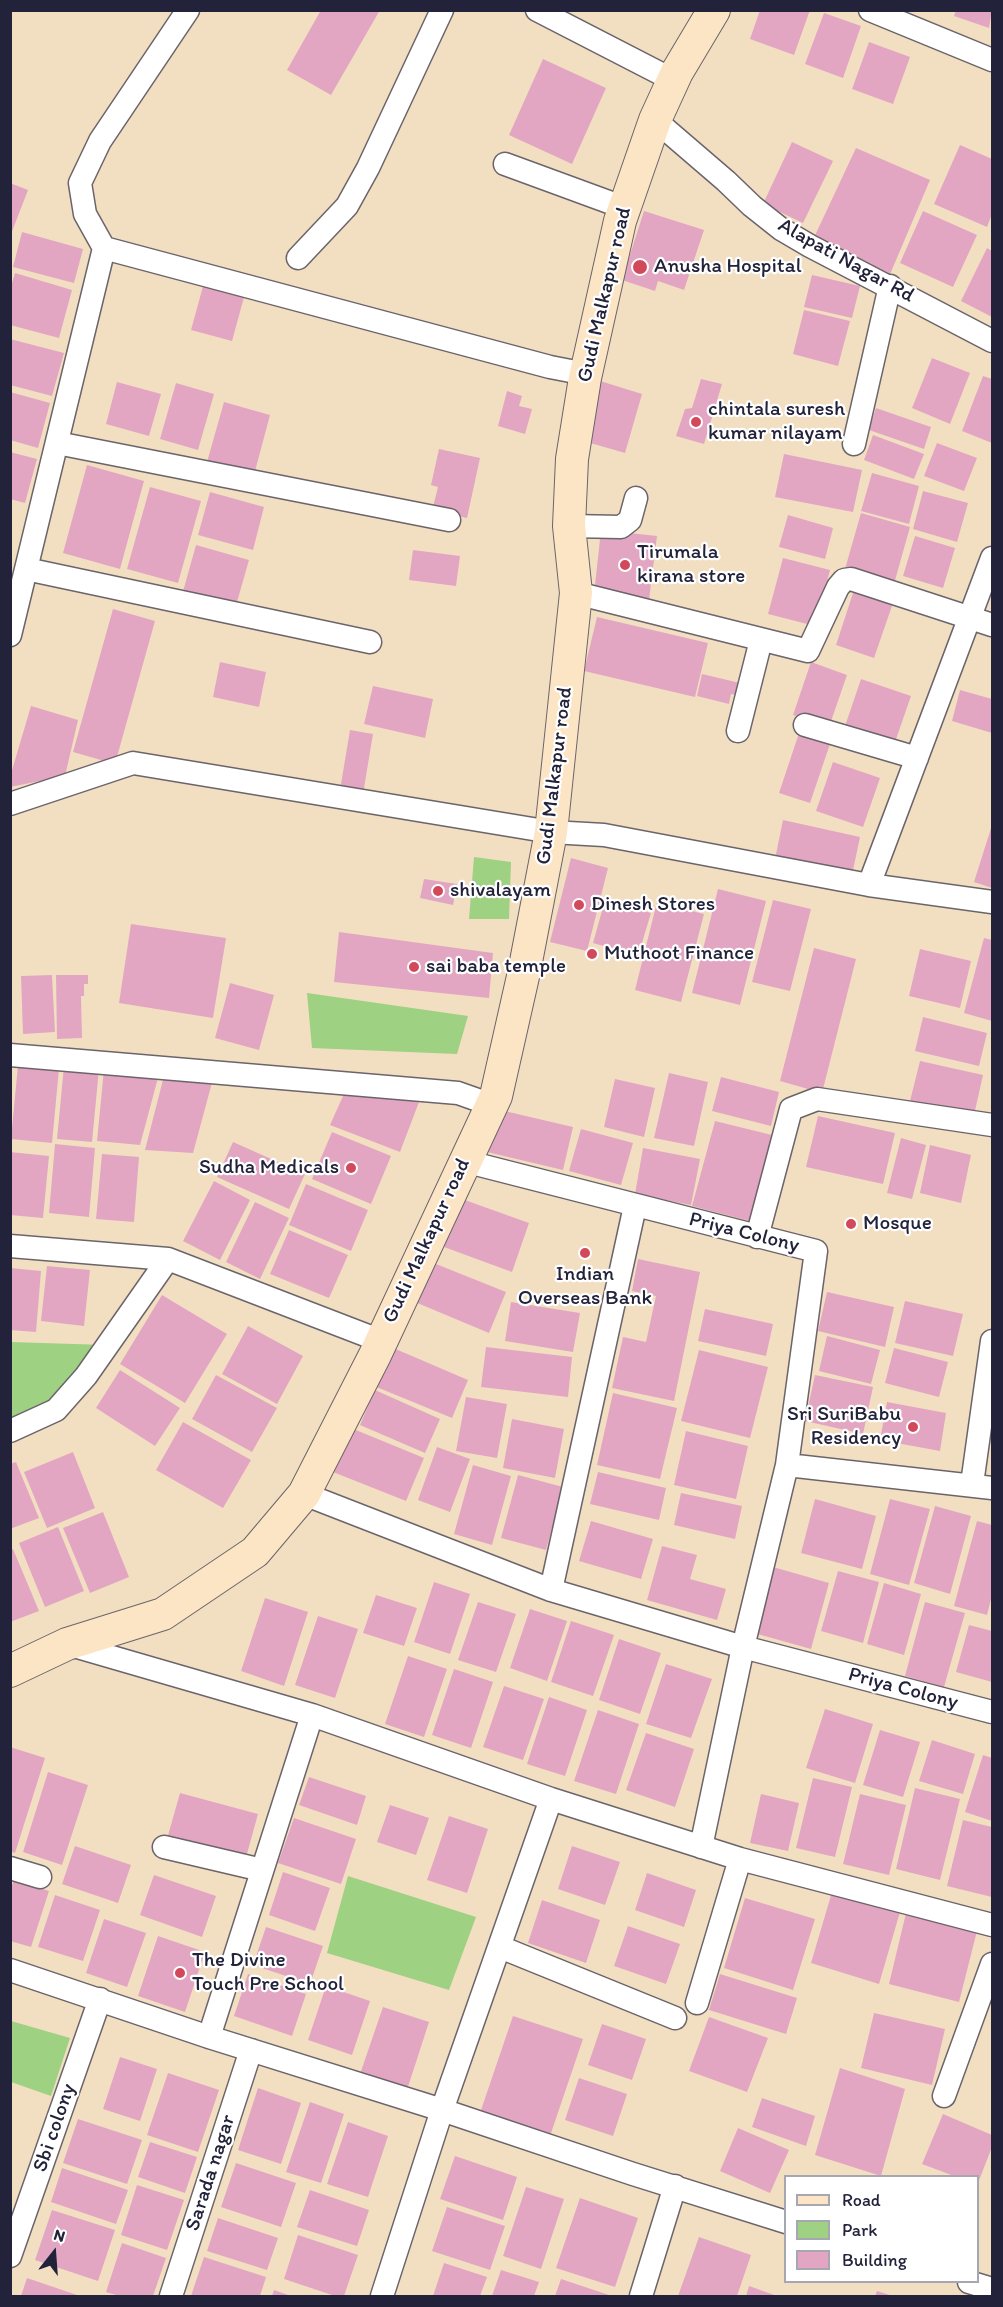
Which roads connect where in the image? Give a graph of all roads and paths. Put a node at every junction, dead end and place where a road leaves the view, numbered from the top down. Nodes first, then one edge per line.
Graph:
1 (189, 10) edge
2 (442, 10) edge
3 (537, 10) edge
4 (714, 10) edge
5 (870, 10) edge
6 (993, 60) edge
7 (673, 80) junction
8 (655, 120) junction
9 (505, 164) dead end
10 (625, 208) junction
11 (104, 248) junction
12 (298, 258) dead end
13 (890, 286) junction
14 (993, 341) edge
15 (586, 374) junction
16 (57, 443) junction
17 (854, 444) dead end
18 (636, 498) dead end
19 (449, 520) dead end
20 (569, 526) junction
21 (993, 558) edge
22 (26, 569) junction
23 (576, 593) junction
24 (970, 619) junction
25 (993, 626) edge
26 (10, 635) edge
27 (761, 640) junction
28 (370, 642) dead end
29 (805, 725) dead end
30 (738, 731) dead end
31 (917, 758) junction
32 (10, 804) edge
33 (551, 832) junction
34 (869, 885) junction
35 (993, 902) edge
36 (10, 1055) edge
37 (492, 1105) junction
38 (993, 1125) edge
39 (464, 1161) junction
40 (635, 1206) junction
41 (757, 1237) junction
42 (10, 1246) edge
43 (168, 1259) junction
44 (381, 1341) junction
45 (993, 1341) edge
46 (10, 1431) edge
47 (788, 1465) junction
48 (982, 1486) edge
49 (304, 1494) junction
50 (550, 1590) junction
51 (67, 1644) junction
52 (743, 1647) junction
53 (10, 1671) edge
54 (993, 1712) edge
55 (312, 1715) junction
56 (551, 1799) junction
57 (164, 1847) dead end
58 (701, 1847) junction
59 (740, 1859) junction
60 (10, 1868) edge
61 (262, 1870) junction
62 (40, 1877) dead end
63 (993, 1925) edge
64 (500, 1947) junction
65 (993, 1964) edge
66 (10, 1970) edge
67 (100, 1999) junction
68 (697, 2003) dead end
69 (675, 2018) dead end
70 (209, 2037) junction
71 (251, 2050) junction
72 (944, 2096) dead end
73 (442, 2110) junction
74 (675, 2186) junction
75 (784, 2221) edge
76 (10, 2256) edge
77 (972, 2283) edge
78 (993, 2289) edge
79 (171, 2296) edge
80 (382, 2296) edge
81 (641, 2296) edge

1 - 11 street
2 - 12 street
3 - 7 street
4 - 7 street, Gudi Malkapur road
5 - 6 street
7 - 8 street, Gudi Malkapur road
8 - 10 street, Gudi Malkapur road
8 - 13 street, Alapati Nagar Rd
9 - 10 street
10 - 15 street, Gudi Malkapur road
11 - 15 street
11 - 16 street
13 - 14 street, Alapati Nagar Rd
13 - 17 street
15 - 20 street, Gudi Malkapur road
16 - 19 street
16 - 22 street
18 - 20 street
20 - 23 street, Gudi Malkapur road
21 - 24 street
22 - 26 street
22 - 28 street
23 - 27 street
23 - 33 street, Gudi Malkapur road
24 - 25 street
24 - 27 street
24 - 31 street
27 - 30 street
29 - 31 street
31 - 34 street
32 - 33 street
33 - 34 street
33 - 37 street, Gudi Malkapur road
34 - 35 street
36 - 37 street
37 - 39 street, Gudi Malkapur road
38 - 41 street
39 - 40 street, Priya Colony
39 - 44 street, Gudi Malkapur road
40 - 41 street, Priya Colony
40 - 50 street
41 - 47 street, Priya Colony
42 - 43 street
43 - 44 street
43 - 46 street
44 - 49 street, Gudi Malkapur road
45 - 48 street
47 - 48 street
47 - 52 street, Priya Colony
49 - 50 street, Priya Colony
49 - 51 street, Gudi Malkapur road
50 - 52 street, Priya Colony
51 - 53 street, Gudi Malkapur road
51 - 55 street
52 - 54 street, Priya Colony
52 - 58 street, Priya Colony
55 - 56 street
55 - 61 street
56 - 58 street
56 - 64 street
57 - 61 street
58 - 59 street
59 - 63 street
59 - 68 street
60 - 62 street
61 - 70 street
64 - 69 street
64 - 73 street
65 - 72 street
66 - 67 street
67 - 70 street
67 - 76 street, Sbi colony
70 - 71 street
71 - 73 street
71 - 79 street, Sarada nagar
73 - 74 street
73 - 80 street
74 - 75 street
74 - 81 street
77 - 78 street

